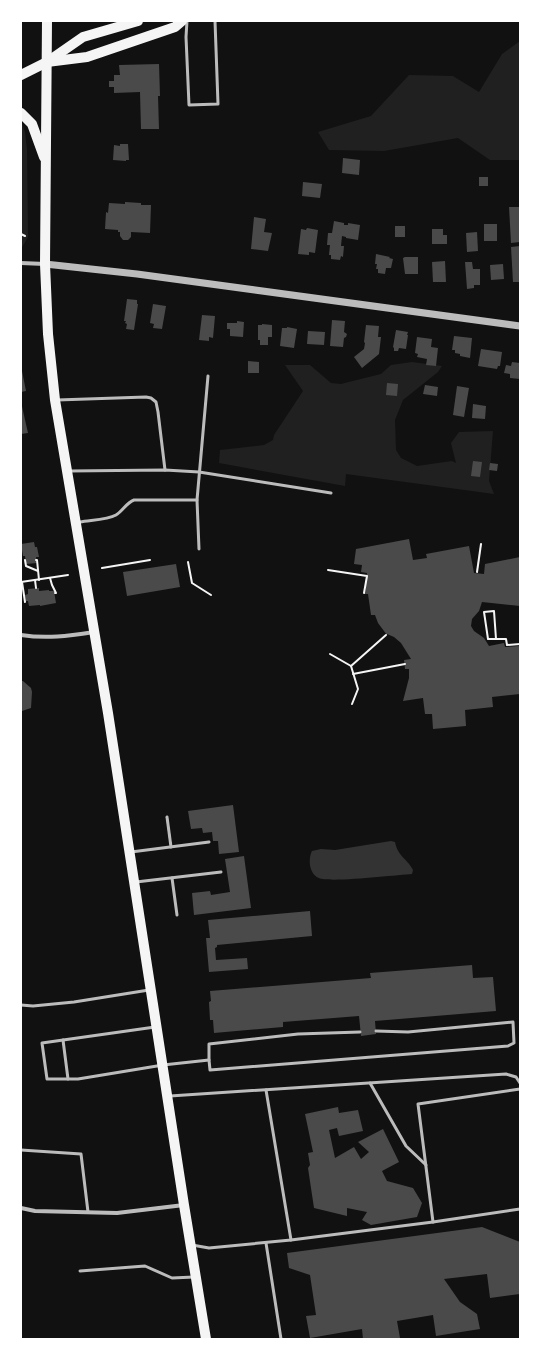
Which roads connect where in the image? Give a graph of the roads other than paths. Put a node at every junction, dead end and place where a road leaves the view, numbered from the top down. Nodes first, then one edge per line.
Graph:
1 (47, 21) edge
2 (138, 21) edge
3 (182, 21) edge
4 (187, 21) edge
5 (215, 21) edge
6 (47, 62) junction
7 (21, 75) edge
8 (21, 113) edge
9 (46, 164) junction
10 (21, 263) edge
11 (45, 264) junction
12 (520, 326) edge
13 (208, 376) dead end
14 (55, 400) junction
15 (165, 470) junction
16 (67, 471) junction
17 (200, 472) junction
18 (332, 493) dead end
19 (197, 500) junction
20 (80, 522) dead end
21 (199, 549) dead end
22 (95, 632) junction
23 (21, 635) edge
24 (167, 817) dead end
25 (209, 842) dead end
26 (171, 847) junction
27 (129, 853) junction
28 (221, 872) dead end
29 (172, 878) junction
30 (134, 882) junction
31 (177, 915) dead end
32 (151, 989) junction
33 (21, 1005) edge
34 (157, 1027) junction
35 (376, 1031) dead end
36 (360, 1032) dead end
37 (63, 1040) junction
38 (208, 1060) junction
39 (163, 1065) junction
40 (68, 1079) junction
41 (520, 1082) edge
42 (370, 1083) junction
43 (520, 1089) edge
44 (266, 1090) junction
45 (167, 1096) junction
46 (21, 1150) edge
47 (426, 1165) junction
48 (184, 1204) junction
49 (21, 1208) edge
50 (520, 1209) edge
51 (88, 1212) junction
52 (433, 1222) junction
53 (291, 1240) junction
54 (266, 1243) junction
55 (191, 1244) junction
56 (80, 1271) dead end
57 (196, 1276) junction
58 (206, 1339) edge
59 (282, 1339) edge

1 - 6 main road
2 - 6 main road
3 - 6 main road
4 - 5 lane
6 - 7 main road
6 - 9 main road
8 - 9 main road
9 - 11 main road
10 - 11 street
11 - 12 street
11 - 14 main road
13 - 17 lane
14 - 15 lane
14 - 16 main road
15 - 16 lane
15 - 17 lane
16 - 22 main road
17 - 18 lane
17 - 19 lane
19 - 20 lane
19 - 21 lane
22 - 23 street
22 - 27 main road
24 - 26 lane
25 - 26 lane
26 - 27 lane
27 - 30 main road
28 - 29 lane
29 - 30 lane
29 - 31 lane
30 - 32 main road
32 - 33 lane
32 - 34 main road
34 - 37 lane
34 - 39 main road
35 - 38 lane
36 - 38 lane
37 - 40 lane
37 - 40 lane
38 - 39 lane
39 - 40 lane
39 - 45 main road
41 - 42 lane
42 - 44 lane
42 - 47 lane
43 - 47 lane
44 - 45 lane
44 - 53 lane
45 - 48 main road
46 - 51 lane
47 - 52 lane
48 - 51 street
48 - 55 main road
49 - 51 street
50 - 52 lane
52 - 53 lane
53 - 54 lane
54 - 55 lane
54 - 59 lane
55 - 57 main road
56 - 57 lane
57 - 58 main road

